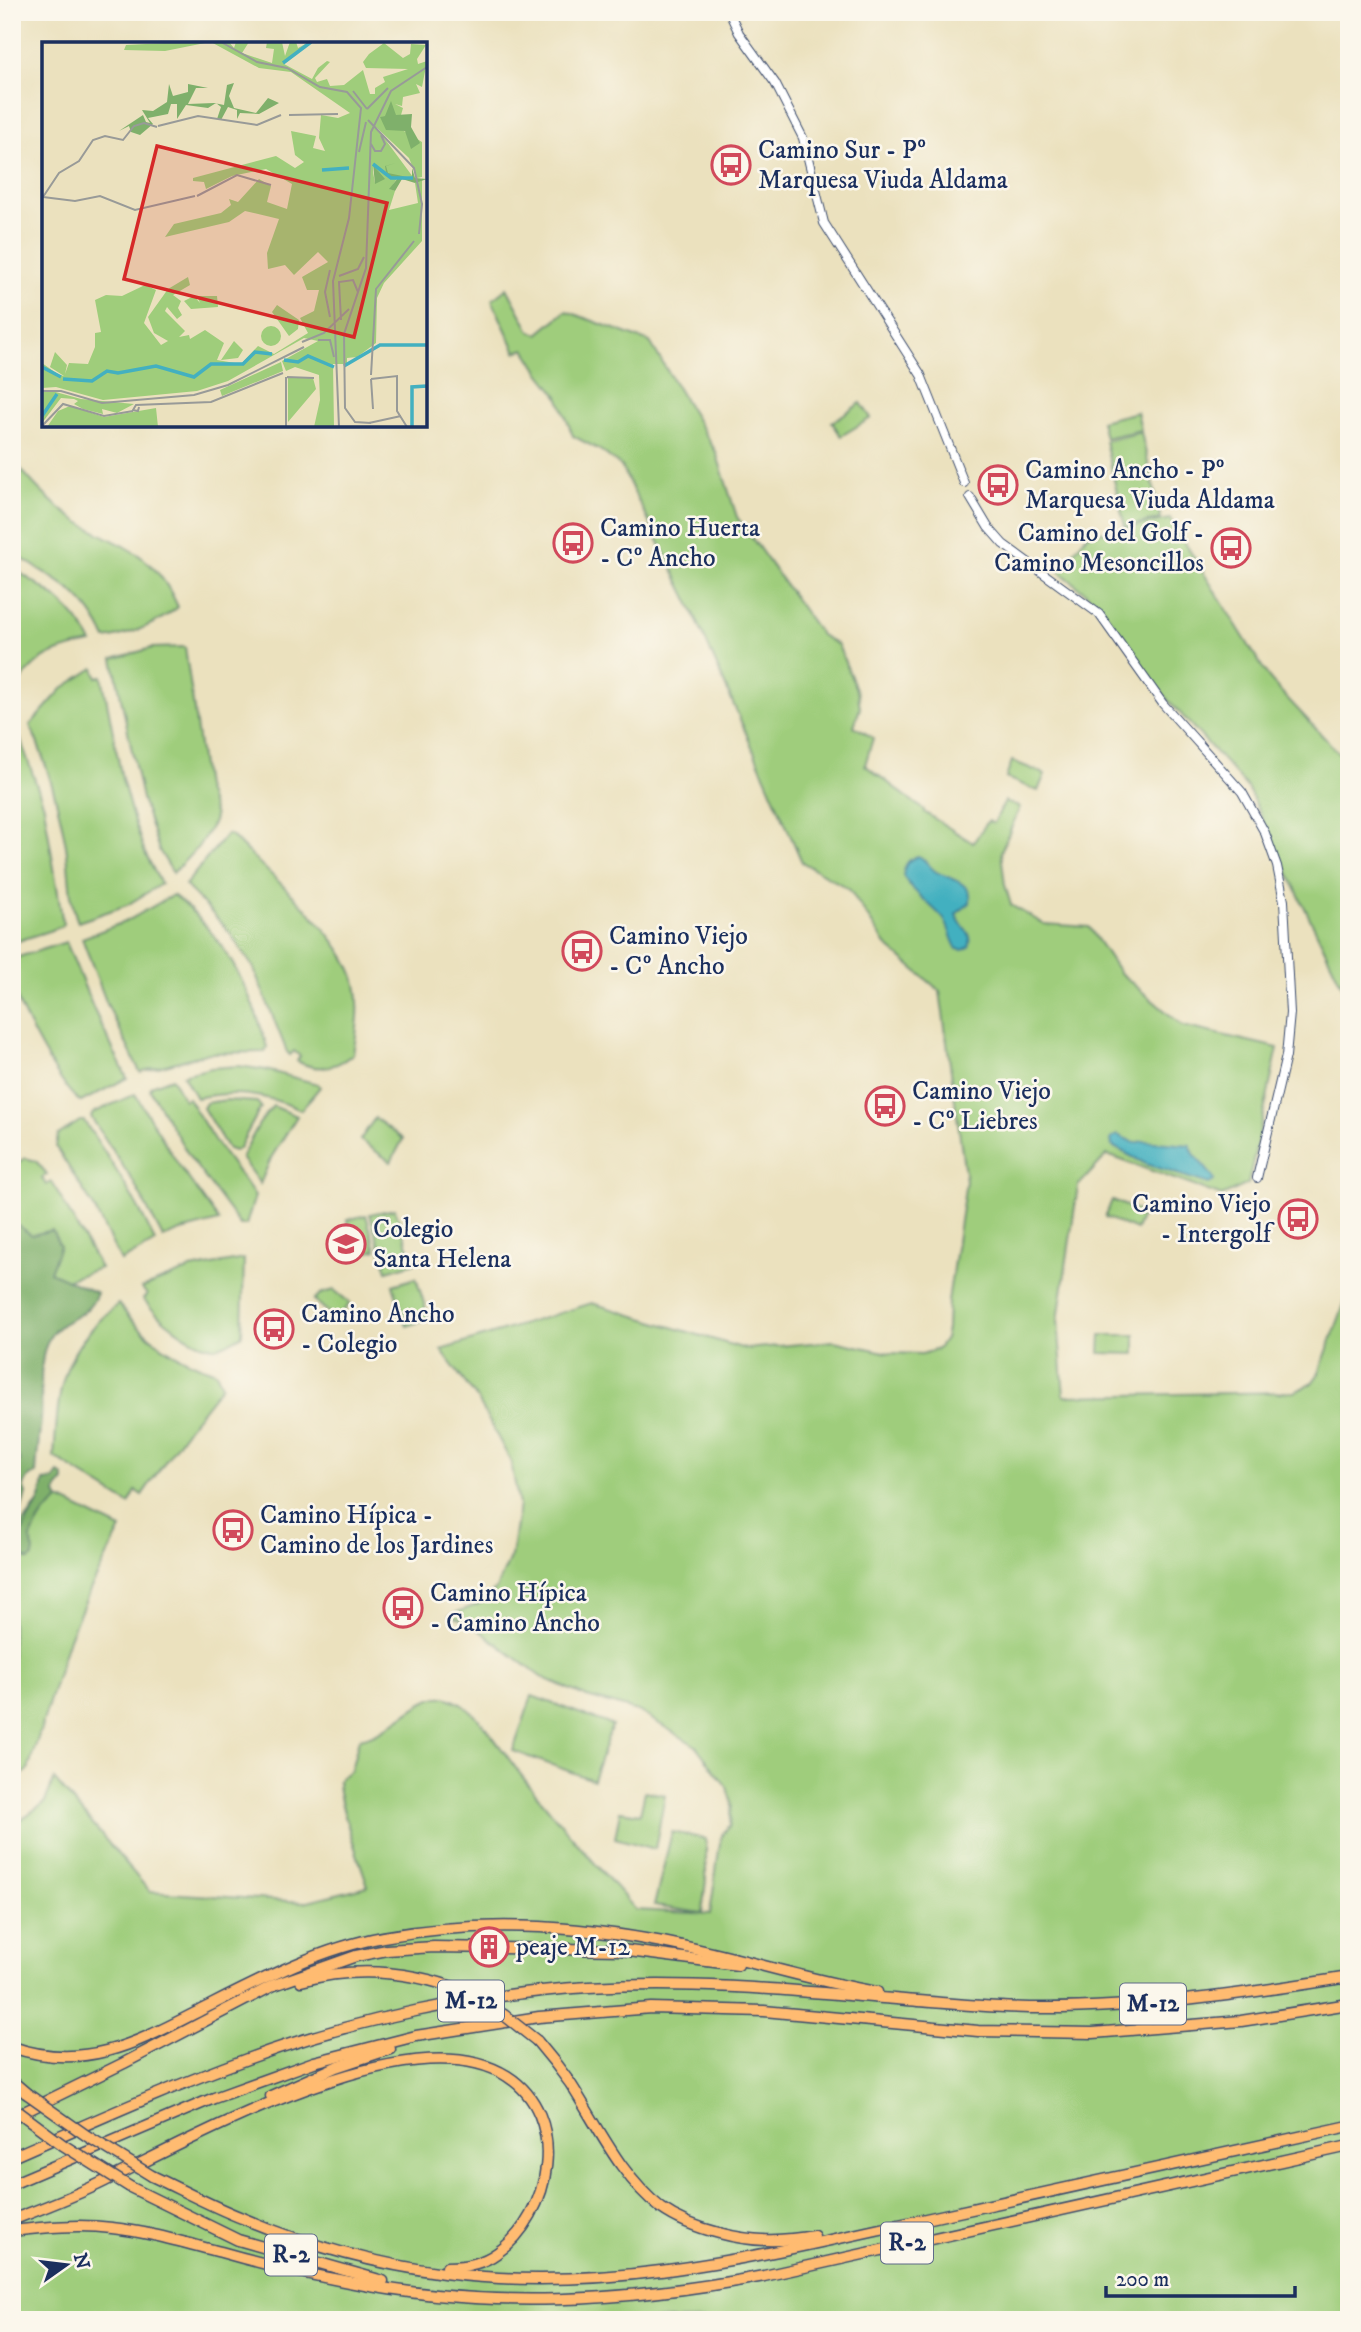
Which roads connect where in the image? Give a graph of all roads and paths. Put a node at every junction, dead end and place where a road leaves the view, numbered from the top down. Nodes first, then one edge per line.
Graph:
1 (729, 12) edge
2 (964, 483) dead end
3 (970, 497) dead end
4 (1257, 1178) dead end
5 (790, 1973) junction
6 (1349, 1977) edge
7 (956, 2004) junction
8 (1349, 2004) edge
9 (223, 2012) junction
10 (498, 2023) junction
11 (12, 2047) edge
12 (12, 2081) edge
13 (12, 2107) edge
14 (12, 2118) edge
15 (1349, 2126) edge
16 (1349, 2146) edge
17 (156, 2156) junction
18 (12, 2157) edge
19 (12, 2183) edge
20 (1043, 2193) junction
21 (12, 2220) edge
22 (12, 2231) edge
23 (391, 2263) junction
24 (461, 2297) junction

1 - 2 street
3 - 4 street
5 - 7 highway
5 - 9 highway
5 - 11 highway
6 - 7 highway, M-12
7 - 18 highway, M-12
8 - 10 highway, M-12
9 - 14 highway
9 - 20 highway, bridge
10 - 17 highway
10 - 19 highway, M-12
12 - 23 highway, R-2, bridge
13 - 24 highway, R-2, bridge
15 - 20 highway, R-2
16 - 24 highway, R-2
17 - 21 highway
17 - 23 highway
20 - 23 highway, R-2
22 - 24 highway

